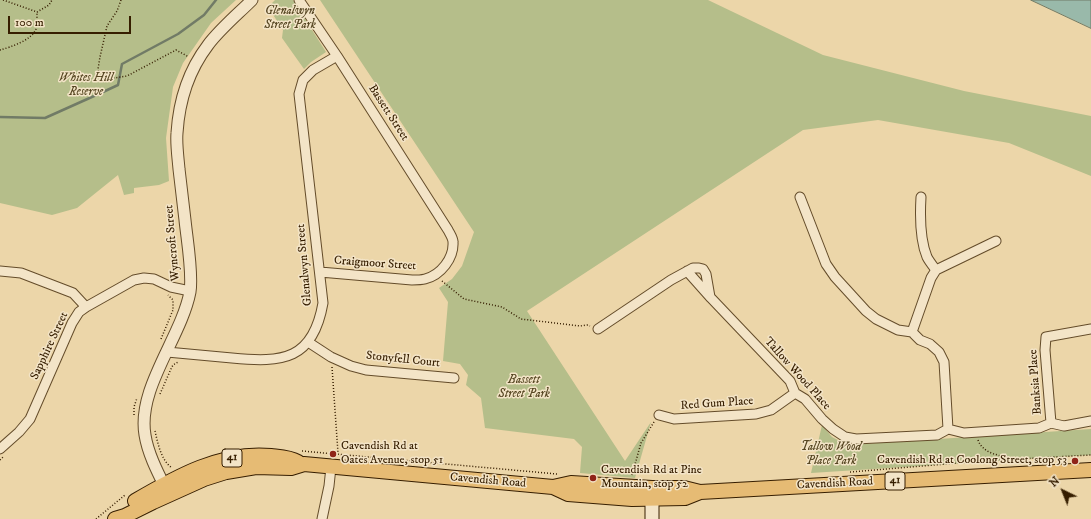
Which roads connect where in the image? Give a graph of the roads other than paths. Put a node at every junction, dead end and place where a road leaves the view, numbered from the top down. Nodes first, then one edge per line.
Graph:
1 (252, 0) edge
2 (299, 0) edge
3 (337, 56) junction
4 (800, 197) dead end
5 (921, 197) dead end
6 (996, 242) dead end
7 (0, 270) edge
8 (936, 270) junction
9 (320, 272) junction
10 (436, 274) joint
11 (190, 291) junction
12 (86, 307) junction
13 (598, 329) road end
14 (1091, 329) edge
15 (912, 332) junction
16 (308, 342) junction
17 (167, 352) junction
18 (454, 378) dead end
19 (795, 393) junction
20 (659, 415) road end
21 (1091, 421) edge
22 (1051, 423) junction
23 (948, 429) junction
24 (2, 453) edge
25 (331, 467) junction
26 (1091, 470) edge
27 (166, 490) junction
28 (652, 494) junction
29 (114, 519) edge
30 (322, 519) edge
31 (652, 519) edge

1 - 11 street, Wyncroft Street
2 - 3 street, Bassett Street
3 - 9 street, Glenalwyn Street
3 - 10 street, Bassett Street
4 - 15 street
5 - 8 street
6 - 8 street
7 - 12 street
8 - 15 street
9 - 10 street, Craigmoor Street
9 - 16 street, Glenalwyn Street
11 - 12 street, Sapphire Street
11 - 17 street, Wyncroft Street
12 - 24 street, Sapphire Street
13 - 19 street, Tallow Wood Place
14 - 22 street, Banksia Place
15 - 23 street
16 - 17 street, Glenalwyn Street
16 - 18 street, Stonyfell Court
17 - 27 street, Wyncroft Street
19 - 20 street, Red Gum Place
19 - 23 street, Tallow Wood Place
21 - 22 street, Tallow Wood Place
22 - 23 street, Tallow Wood Place
25 - 27 main road, Cavendish Road / 41
25 - 28 main road, Cavendish Road / 41
25 - 30 street
26 - 28 main road, Cavendish Road / 41
27 - 29 main road, Cavendish Road / 41
28 - 31 main road

